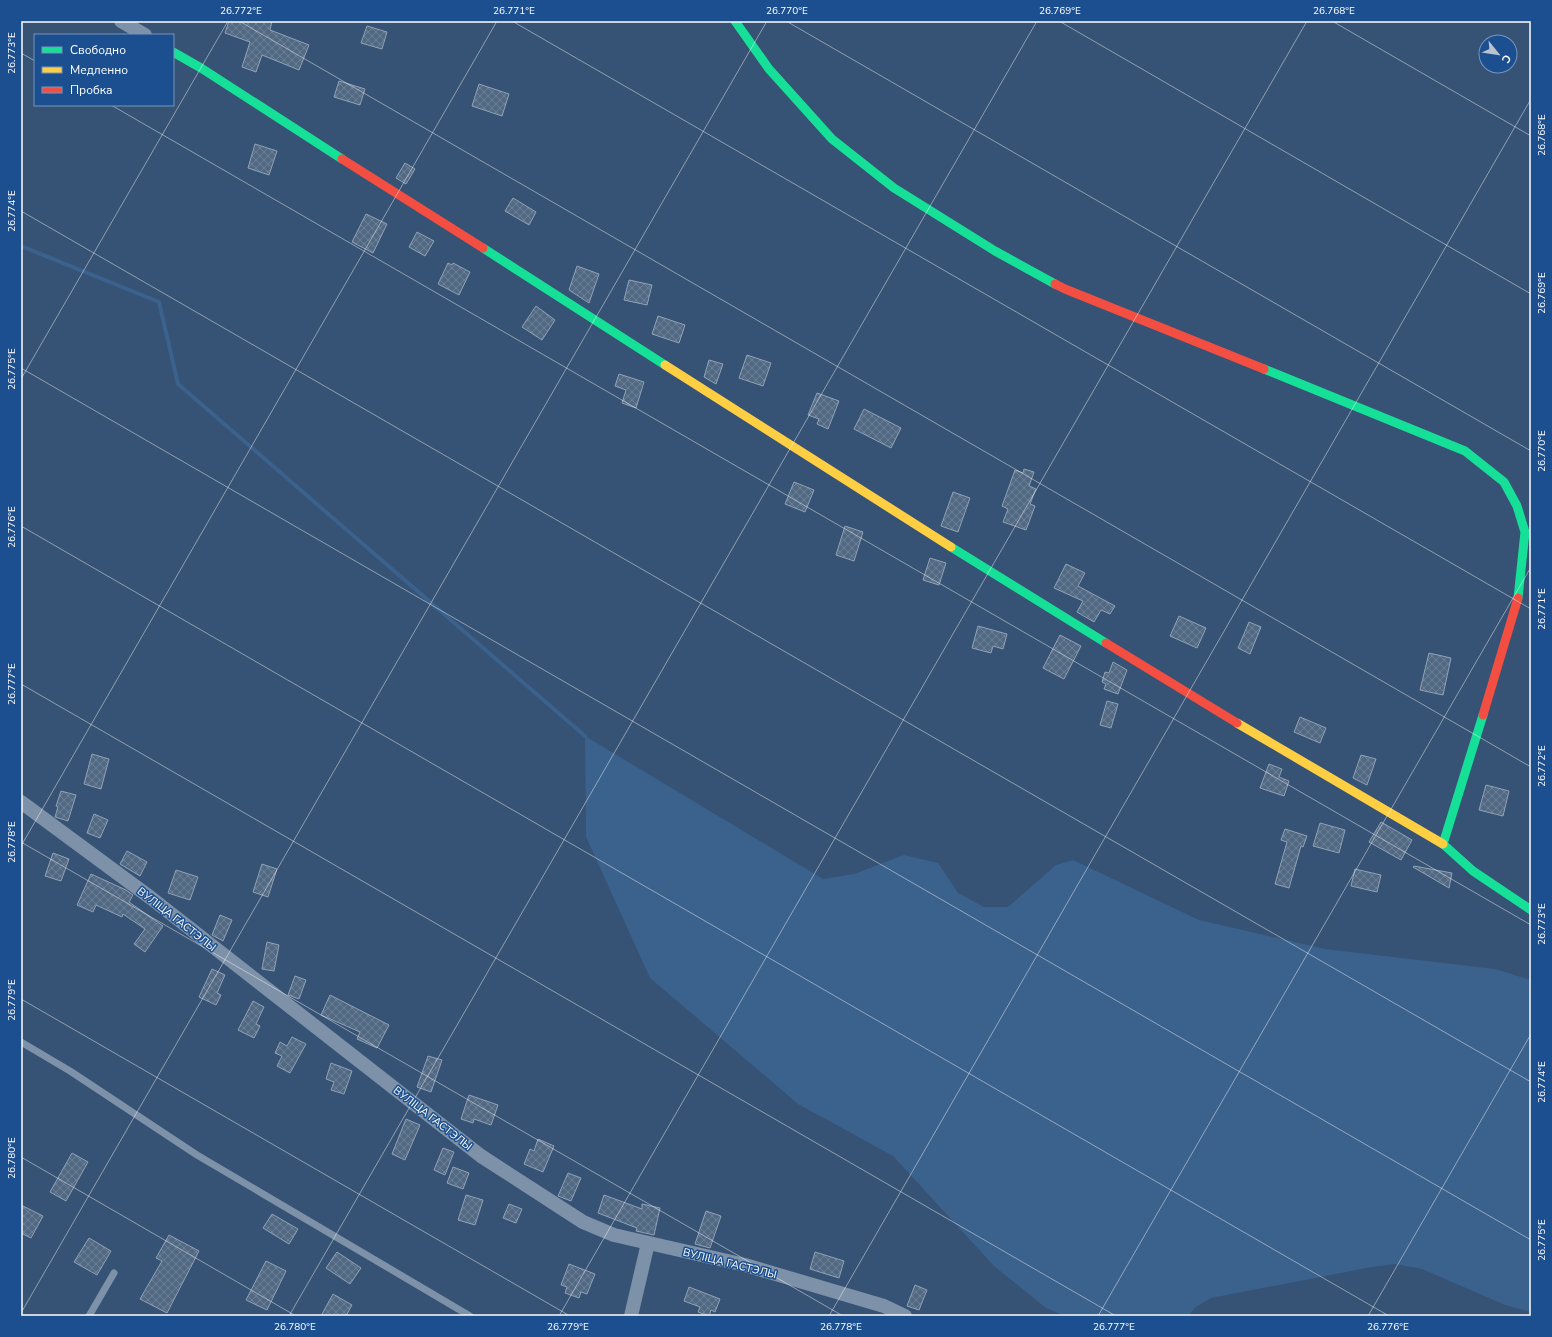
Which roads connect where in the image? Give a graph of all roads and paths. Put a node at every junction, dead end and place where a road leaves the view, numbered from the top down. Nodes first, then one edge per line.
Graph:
1 (121, 21) edge
2 (736, 21) edge
3 (143, 34) edge
4 (174, 53) edge
5 (1528, 531) edge
6 (21, 802) edge
7 (1443, 844) junction
8 (1531, 910) edge
9 (21, 1042) edge
10 (648, 1243) junction
11 (114, 1273) dead end
12 (88, 1316) edge
13 (470, 1316) edge
14 (631, 1316) edge
15 (905, 1316) edge

1 - 3 street
2 - 5 street
4 - 7 street
5 - 7 street
6 - 10 street, ВУЛІЦА ГАСТЭЛЫ
7 - 8 street
9 - 13 lane
10 - 14 street
10 - 15 street, ВУЛІЦА ГАСТЭЛЫ
11 - 12 lane

